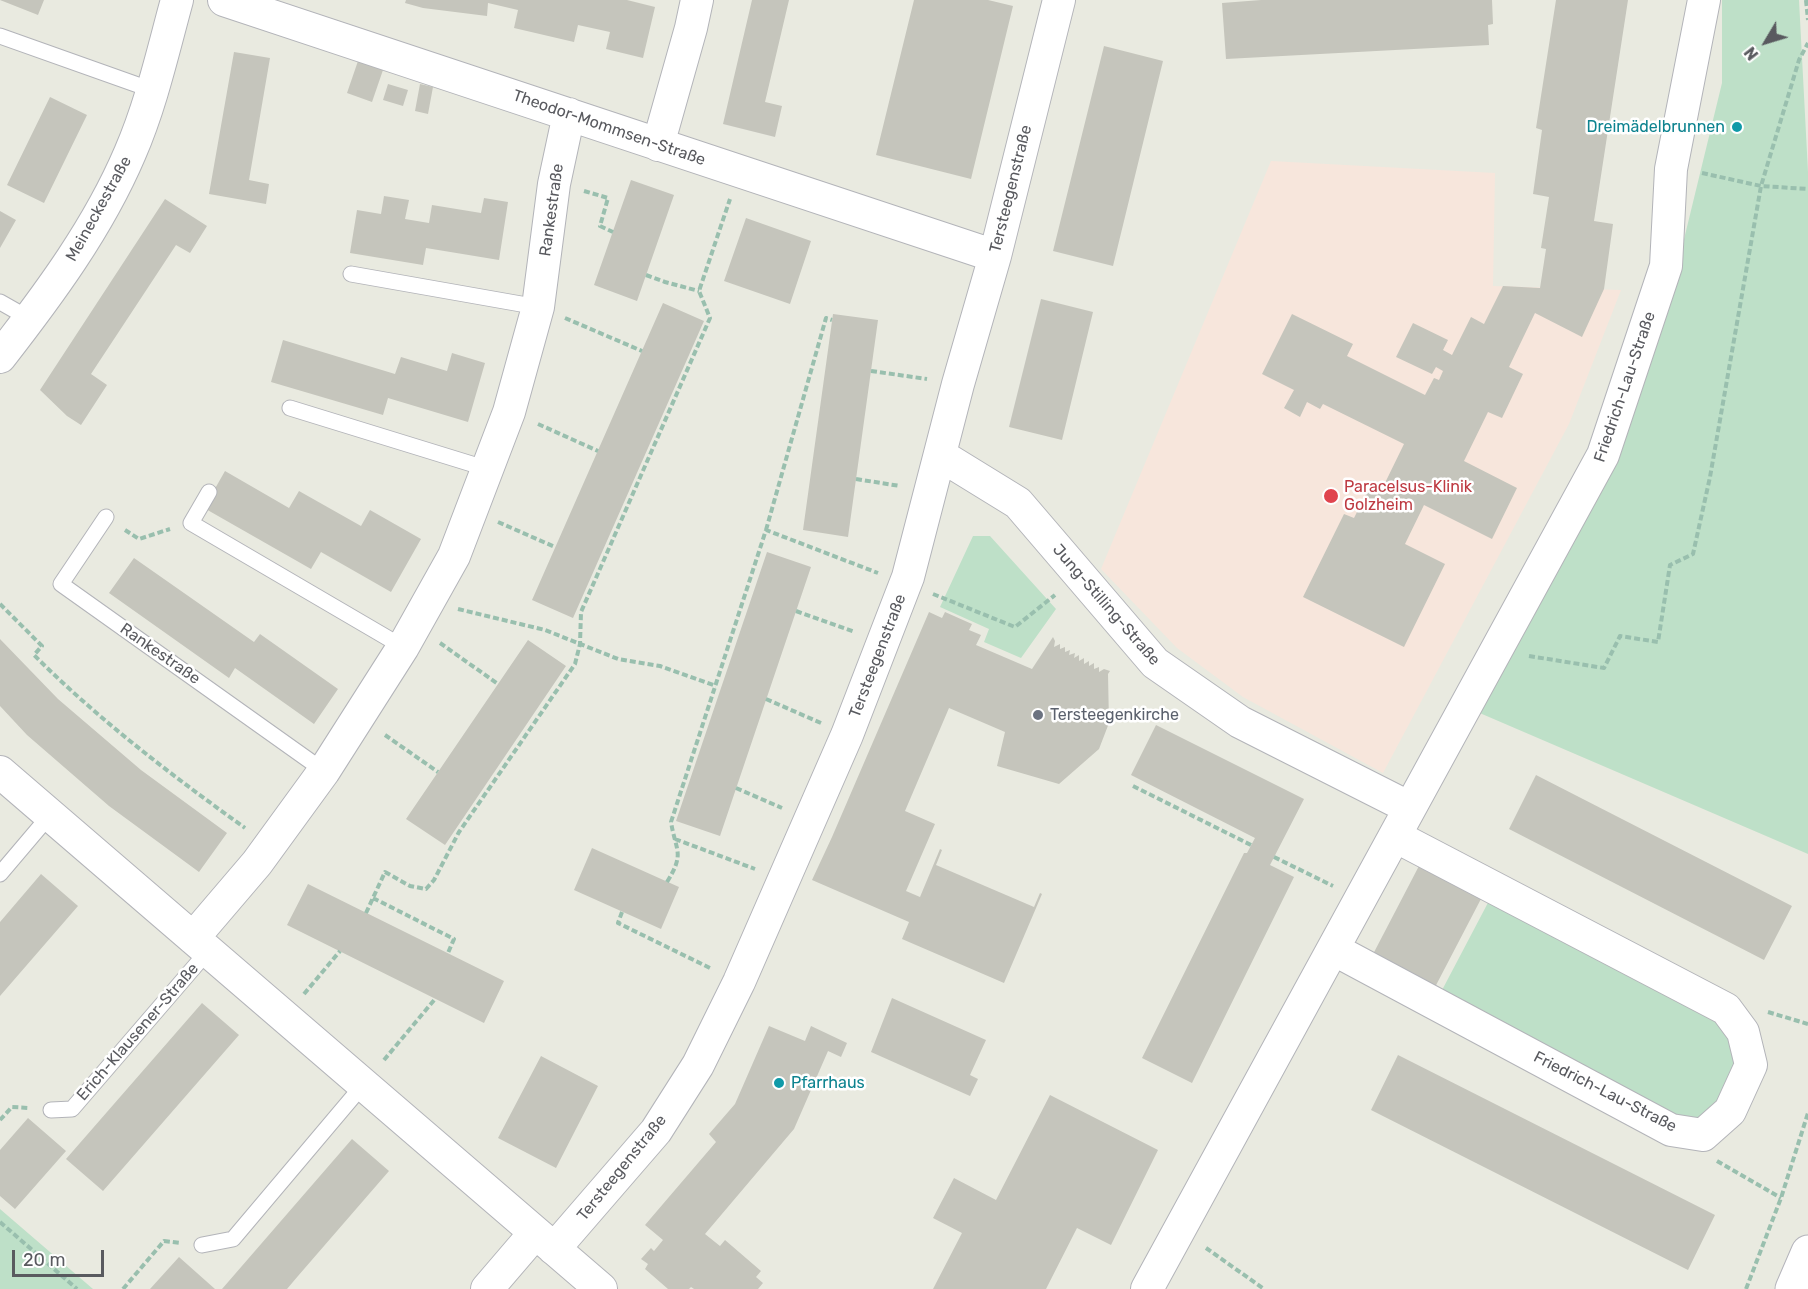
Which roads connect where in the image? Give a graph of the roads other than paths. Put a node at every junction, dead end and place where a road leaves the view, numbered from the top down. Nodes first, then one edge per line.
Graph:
1 (177, 0) edge
2 (224, 0) edge
3 (697, 0) edge
4 (1059, 0) edge
5 (1704, 0) edge
6 (0, 36) edge
7 (152, 90) junction
8 (569, 114) junction
9 (658, 145) junction
10 (995, 256) junction
11 (351, 274) dead end
12 (0, 302) edge
13 (538, 307) junction
14 (30, 319) junction
15 (0, 357) edge
16 (290, 408) dead end
17 (940, 455) junction
18 (489, 469) junction
19 (209, 492) dead end
20 (106, 518) road end
21 (415, 624) junction
22 (324, 771) junction
23 (0, 772) edge
24 (1410, 808) junction
25 (50, 814) junction
26 (1395, 836) junction
27 (0, 874) edge
28 (201, 944) junction
29 (1334, 949) junction
30 (363, 1085) junction
31 (51, 1110) road end
32 (545, 1241) junction
33 (202, 1245) road end
34 (1808, 1252) edge
35 (487, 1289) edge
36 (601, 1289) edge
37 (1147, 1289) edge
38 (1792, 1289) edge

1 - 7 street, Meineckestraße
2 - 8 street, Theodor-Mommsen-Straße
3 - 9 street
4 - 10 street, Tersteegenstraße
5 - 24 street, Friedrich-Lau-Straße
6 - 7 lane
7 - 14 street, Meineckestraße
8 - 9 street, Theodor-Mommsen-Straße
8 - 13 street, Rankestraße
9 - 10 street, Theodor-Mommsen-Straße
10 - 17 street, Tersteegenstraße
11 - 13 lane
12 - 14 lane
13 - 18 street, Rankestraße
14 - 15 street, Meineckestraße
16 - 18 lane
17 - 24 street, Jung-Stilling-Straße
17 - 32 street, Tersteegenstraße
18 - 21 street, Rankestraße
19 - 21 lane
20 - 22 lane, Rankestraße
21 - 22 street, Rankestraße
22 - 28 street, Rankestraße
23 - 25 street, Erich-Klausener-Straße
24 - 26 street, Friedrich-Lau-Straße
25 - 27 lane
25 - 28 street, Erich-Klausener-Straße
26 - 29 street, Friedrich-Lau-Straße
26 - 29 street, Friedrich-Lau-Straße
28 - 30 street, Erich-Klausener-Straße
28 - 31 lane, Erich-Klausener-Straße
29 - 37 street, Friedrich-Lau-Straße
30 - 32 street, Erich-Klausener-Straße
30 - 33 lane
32 - 35 street
32 - 36 street, Erich-Klausener-Straße
34 - 38 street

